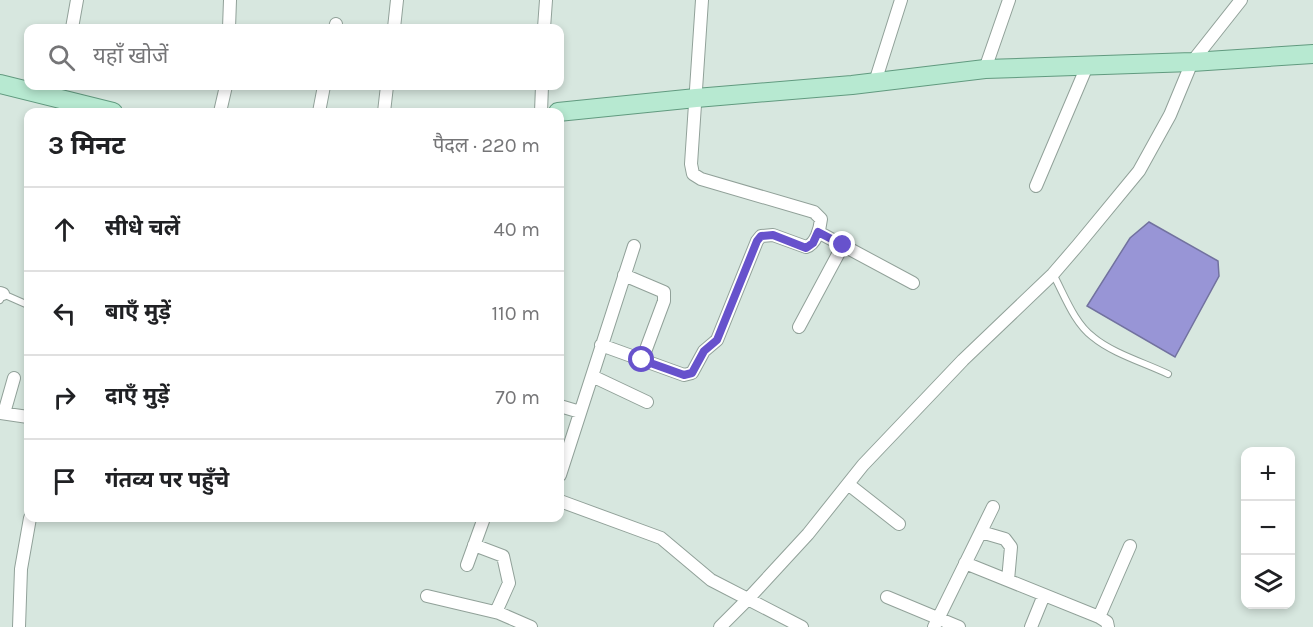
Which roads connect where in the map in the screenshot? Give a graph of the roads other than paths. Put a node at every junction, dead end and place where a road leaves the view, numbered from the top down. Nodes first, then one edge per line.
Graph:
1 (77, 0) edge
2 (230, 0) edge
3 (397, 0) edge
4 (546, 0) edge
5 (702, 0) edge
6 (902, 0) edge
7 (1009, 0) edge
8 (1241, 0) edge
9 (73, 24) edge
10 (229, 24) edge
11 (394, 24) edge
12 (544, 24) edge
13 (1313, 54) edge
14 (1192, 62) junction
15 (1088, 66) junction
16 (986, 69) junction
17 (875, 82) junction
18 (0, 84) edge
19 (24, 87) edge
20 (42, 90) edge
21 (225, 90) edge
22 (323, 90) edge
23 (387, 90) edge
24 (542, 90) edge
25 (63, 93) edge
26 (696, 98) junction
27 (102, 108) edge
28 (221, 108) edge
29 (320, 108) edge
30 (384, 108) edge
31 (540, 108) edge
32 (564, 111) edge
33 (1036, 186) dead end
34 (818, 232) junction
35 (843, 245) junction
36 (634, 246) dead end
37 (1053, 274) junction
38 (624, 275) junction
39 (913, 283) dead end
40 (1, 296) edge
41 (24, 304) edge
42 (799, 327) dead end
43 (601, 345) junction
44 (642, 360) junction
45 (1168, 374) dead end
46 (591, 376) junction
47 (14, 378) dead end
48 (646, 402) dead end
49 (564, 407) edge
50 (580, 412) junction
51 (2, 413) edge
52 (24, 416) edge
53 (564, 462) edge
54 (848, 484) junction
55 (564, 502) edge
56 (993, 507) dead end
57 (29, 522) edge
58 (483, 522) edge
59 (899, 524) dead end
60 (981, 532) junction
61 (474, 545) junction
62 (1131, 546) dead end
63 (965, 563) junction
64 (467, 565) dead end
65 (1008, 580) junction
66 (1044, 595) junction
67 (428, 596) dead end
68 (887, 597) dead end
69 (749, 598) junction
70 (496, 612) junction
71 (1099, 617) junction
72 (936, 623) edge
73 (19, 627) edge
74 (531, 627) edge
75 (720, 627) edge
76 (802, 627) edge
77 (959, 627) edge
78 (1031, 627) edge
79 (1108, 627) edge

1 - 9 street
2 - 10 street
3 - 11 street
4 - 12 street
5 - 26 street
6 - 17 street
7 - 16 street
8 - 14 street
13 - 14 main road
14 - 15 main road
14 - 37 street
15 - 16 main road
15 - 33 street
16 - 17 main road
17 - 26 main road
18 - 19 main road
20 - 25 main road
21 - 28 street
22 - 29 street
23 - 30 street
24 - 31 street
25 - 27 main road
26 - 32 main road
26 - 34 street
34 - 35 street
34 - 44 street
35 - 39 street
35 - 42 street
36 - 38 street
37 - 45 lane
37 - 54 street
38 - 43 street
38 - 44 street
40 - 41 lane
43 - 44 street
43 - 46 street
46 - 48 street
46 - 50 street
47 - 51 street
49 - 50 street
50 - 53 street
51 - 52 street
54 - 59 street
54 - 69 street
55 - 69 street
56 - 60 street
57 - 73 street
58 - 61 street
60 - 63 street
60 - 65 street
61 - 64 street
61 - 70 street
62 - 71 street
63 - 65 street
63 - 72 street
65 - 66 street
66 - 71 street
66 - 78 street
67 - 70 street
68 - 72 street
69 - 75 street
69 - 76 street
70 - 74 street
71 - 79 street
72 - 77 street

